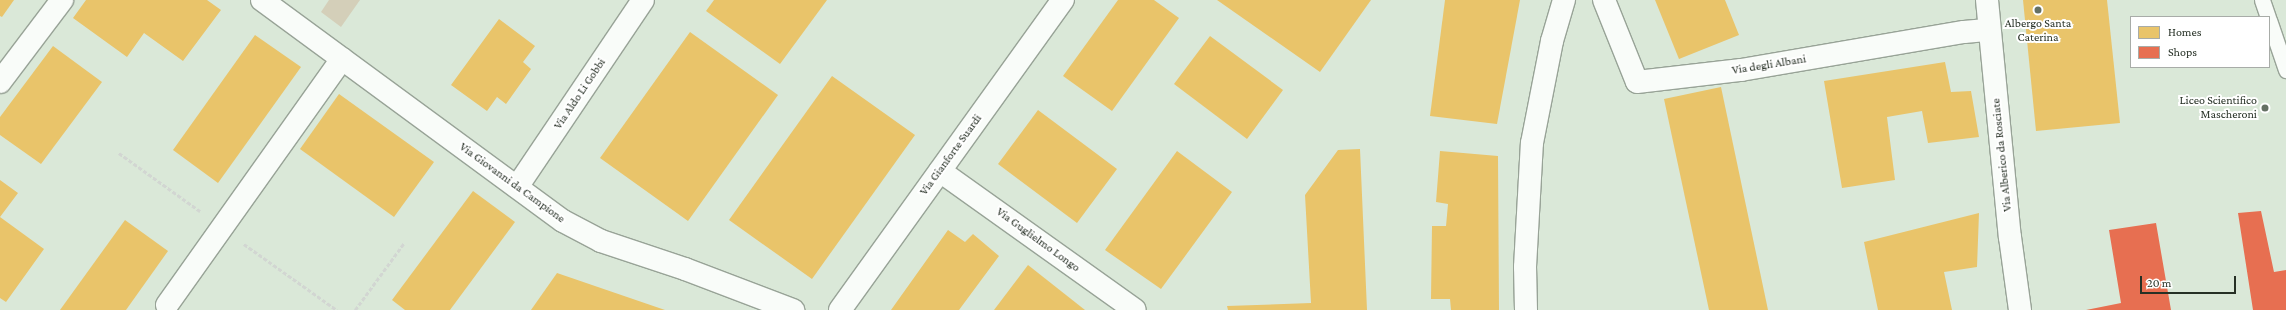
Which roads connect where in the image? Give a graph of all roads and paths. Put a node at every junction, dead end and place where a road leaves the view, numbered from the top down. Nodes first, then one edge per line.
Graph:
1 (62, 0) edge
2 (262, 0) edge
3 (643, 0) edge
4 (1564, 0) edge
5 (1604, 0) edge
6 (1987, 0) edge
7 (2262, 0) edge
8 (1059, 2) edge
9 (2268, 16) edge
10 (2270, 23) edge
11 (1988, 30) junction
12 (342, 59) junction
13 (2286, 70) edge
14 (0, 82) edge
15 (940, 170) junction
16 (517, 187) junction
17 (404, 242) dead end
18 (167, 305) dead end
19 (355, 310) edge
20 (793, 310) edge
21 (840, 310) edge
22 (1135, 310) edge
23 (1526, 310) edge
24 (2020, 310) edge

1 - 14 street
2 - 12 street, Via Giovanni da Campione
3 - 16 street, Via Aldo Li Gobbi
4 - 23 street
5 - 11 street, Via degli Albani
6 - 11 street, Via Alberico da Rosciate
7 - 9 lane
8 - 15 street, Via Gianforte Suardi
10 - 13 lane
11 - 24 street, Via Alberico da Rosciate
12 - 16 street, Via Giovanni da Campione
12 - 18 street
15 - 21 street, Via Gianforte Suardi
15 - 22 street, Via Guglielmo Longo
16 - 20 street, Via Giovanni da Campione
17 - 19 path

